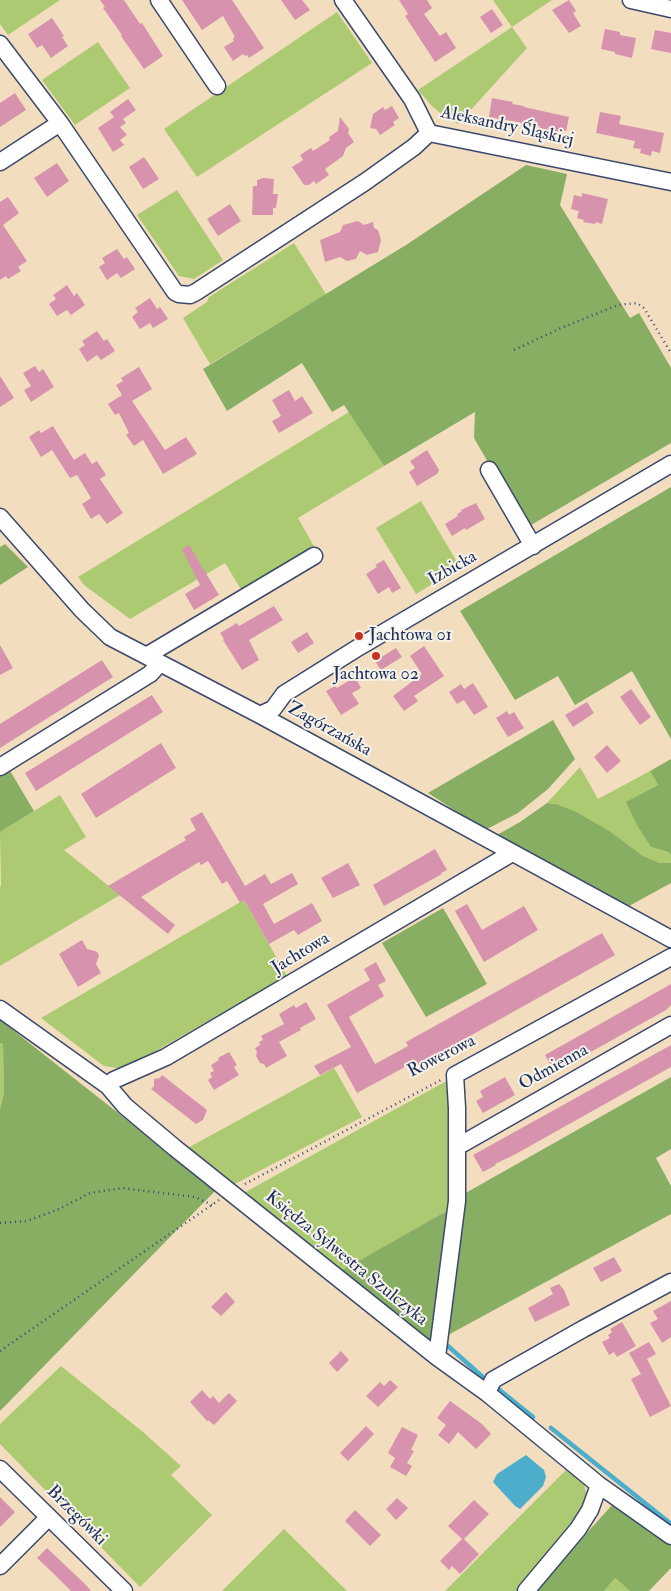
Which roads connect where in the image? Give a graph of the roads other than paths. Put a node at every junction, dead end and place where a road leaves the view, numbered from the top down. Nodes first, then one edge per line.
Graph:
1 (159, 0) edge
2 (343, 0) edge
3 (631, 0) edge
4 (671, 9) edge
5 (0, 44) edge
6 (217, 86) dead end
7 (60, 123) junction
8 (429, 133) junction
9 (0, 162) edge
10 (671, 182) edge
11 (671, 464) edge
12 (488, 470) dead end
13 (0, 517) edge
14 (533, 546) junction
15 (314, 556) dead end
16 (153, 660) junction
17 (260, 714) junction
18 (0, 768) edge
19 (512, 853) junction
20 (671, 939) edge
21 (671, 957) edge
22 (0, 1009) edge
23 (671, 1025) edge
24 (108, 1086) junction
25 (457, 1144) junction
26 (671, 1282) edge
27 (437, 1357) junction
28 (487, 1392) junction
29 (0, 1469) edge
30 (599, 1485) junction
31 (49, 1517) junction
32 (671, 1536) edge
33 (0, 1566) edge
34 (124, 1591) edge
35 (526, 1591) edge

1 - 6 street
2 - 8 street, Aleksandry Śląskiej
3 - 4 street
5 - 7 street
7 - 8 street
7 - 9 street
8 - 10 street, Aleksandry Śląskiej
11 - 14 street, Izbicka
12 - 14 street
13 - 16 street, Zagórzańska
14 - 17 street, Izbicka
15 - 16 street
16 - 17 street, Zagórzańska
16 - 18 street
17 - 19 street, Zagórzańska
19 - 20 street, Zagórzańska
19 - 24 street, Jachtowa
21 - 25 street, Rowerowa
22 - 24 street, Księdza Sylwestra Szulczyka
23 - 25 street, Odmienna
24 - 27 street, Księdza Sylwestra Szulczyka
25 - 27 street
26 - 28 street
27 - 28 street, Księdza Sylwestra Szulczyka
28 - 30 street, Księdza Sylwestra Szulczyka
29 - 31 street, Brzegówki
30 - 32 street, Księdza Sylwestra Szulczyka
30 - 35 street
31 - 33 street
31 - 34 street, Brzegówki

